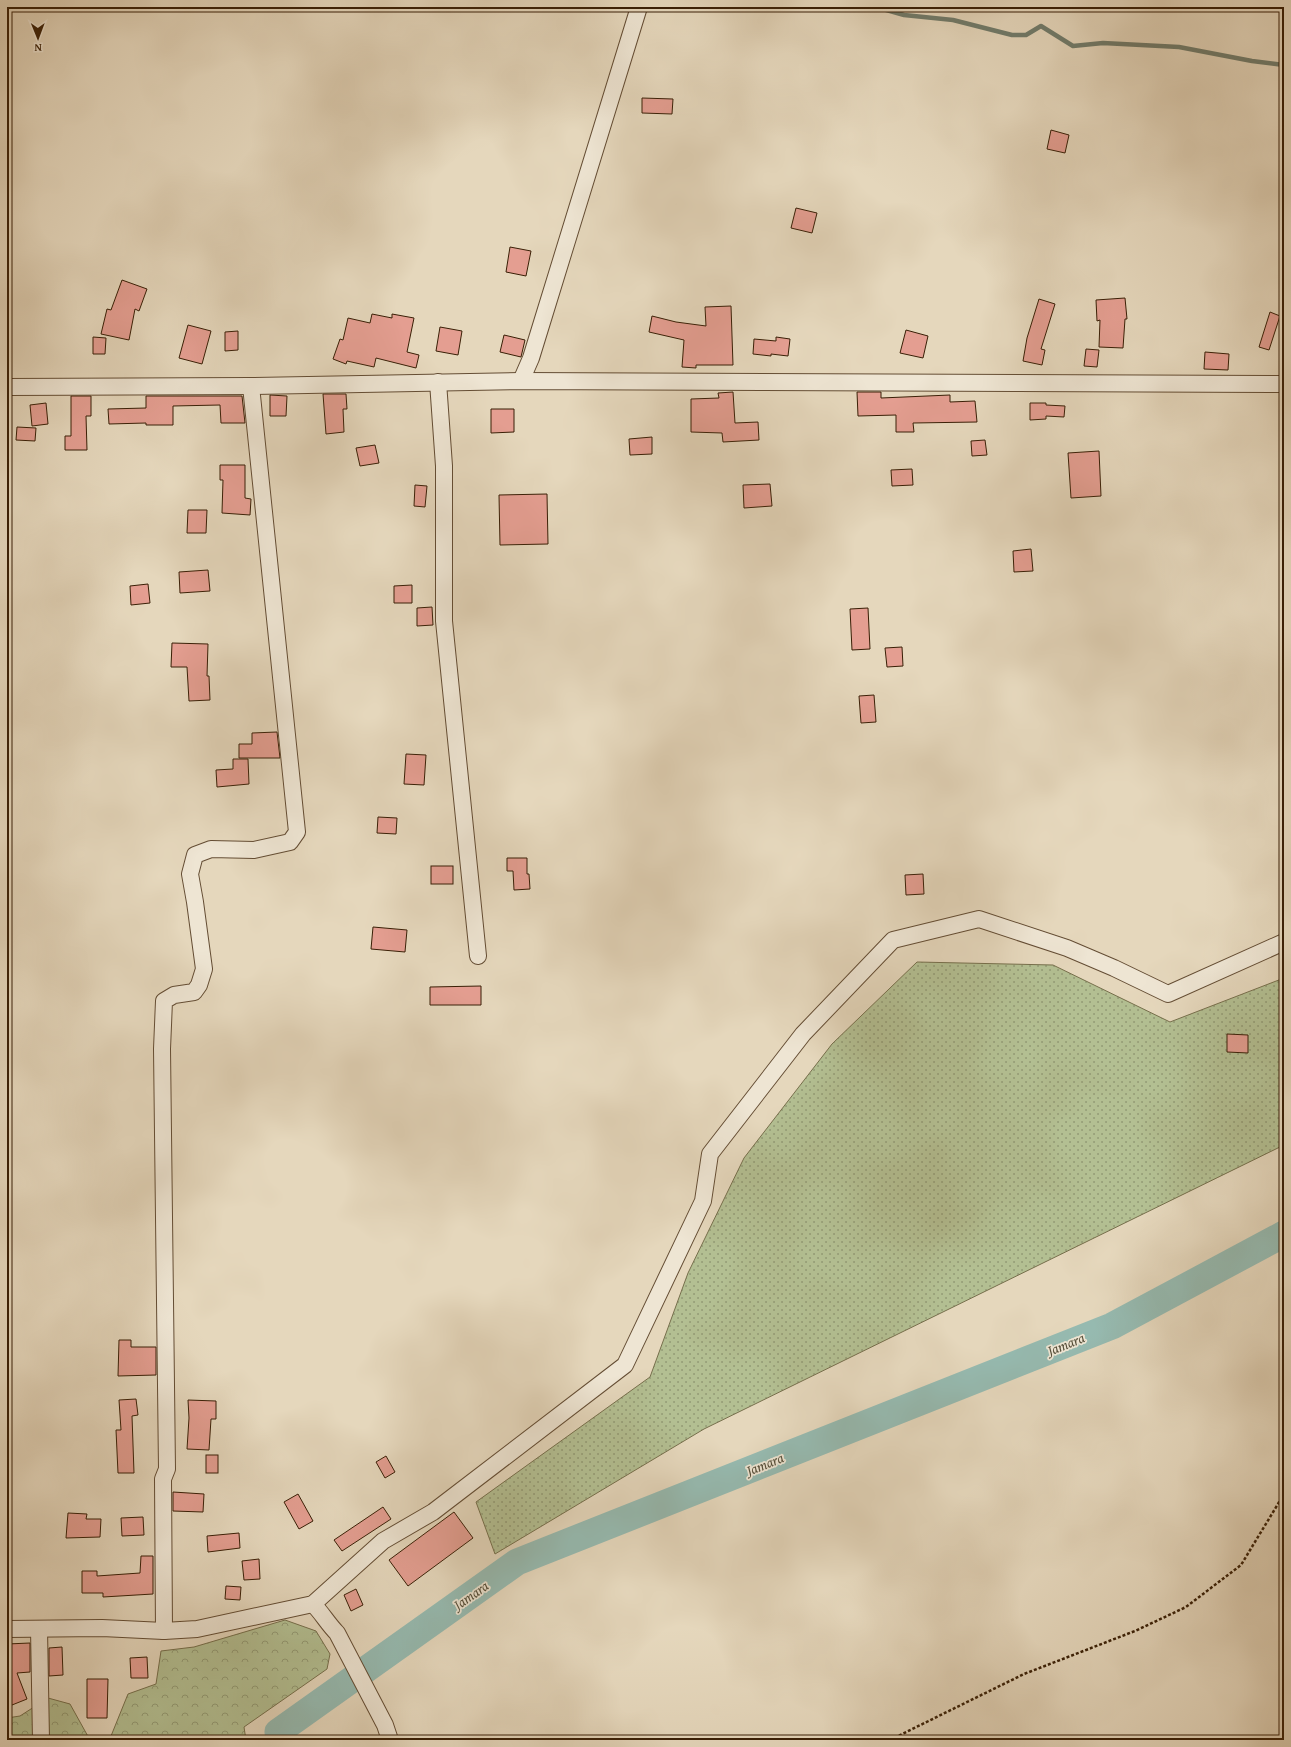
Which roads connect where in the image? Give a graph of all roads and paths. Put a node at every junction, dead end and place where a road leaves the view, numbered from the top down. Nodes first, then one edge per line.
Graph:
1 (639, 7) edge
2 (521, 381) junction
3 (438, 382) junction
4 (1284, 384) edge
5 (7, 386) edge
6 (251, 386) junction
7 (1284, 942) edge
8 (478, 956) dead end
9 (1284, 1494) edge
10 (313, 1604) junction
11 (7, 1629) edge
12 (40, 1629) junction
13 (164, 1631) junction
14 (387, 1733) edge
15 (42, 1740) edge
16 (890, 1740) edge

1 - 2 street
2 - 3 street
2 - 4 street
3 - 6 street
3 - 8 street
5 - 6 street
6 - 13 street
7 - 10 street
9 - 16 path
10 - 13 street
10 - 14 street
11 - 12 street
12 - 13 street
12 - 15 street

